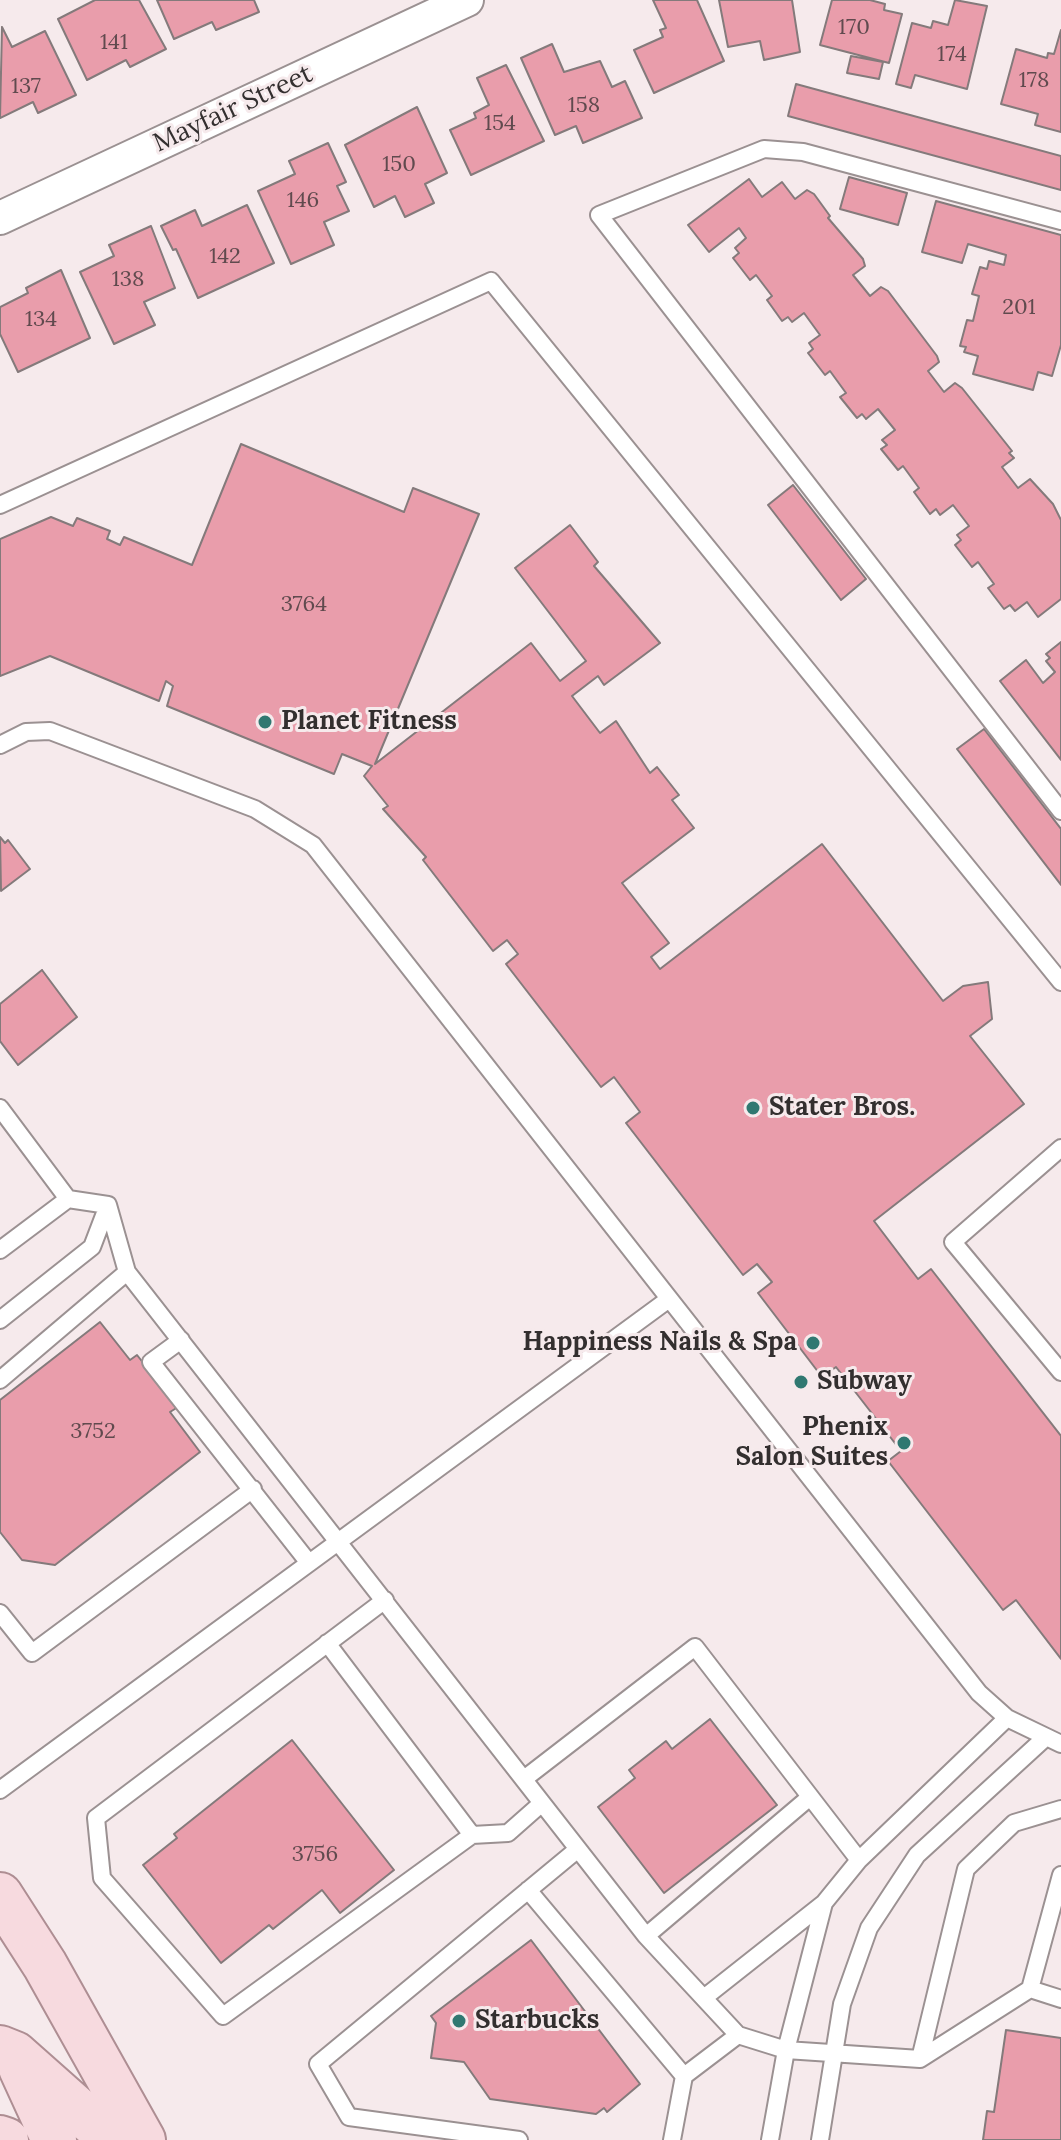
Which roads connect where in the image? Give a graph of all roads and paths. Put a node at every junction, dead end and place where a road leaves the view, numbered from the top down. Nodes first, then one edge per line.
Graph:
1 (467, 0) edge
2 (0, 218) edge
3 (1061, 221) edge
4 (0, 505) edge
5 (0, 745) edge
6 (1061, 811) edge
7 (1061, 982) edge
8 (0, 1108) edge
9 (1061, 1148) edge
10 (68, 1199) junction
11 (108, 1205) junction
12 (0, 1250) edge
13 (127, 1272) junction
14 (669, 1299) junction
15 (0, 1320) edge
16 (181, 1340) junction
17 (1061, 1372) edge
18 (0, 1380) edge
19 (253, 1489) junction
20 (339, 1541) junction
21 (309, 1563) junction
22 (385, 1600) junction
23 (0, 1613) edge
24 (327, 1643) junction
25 (1007, 1718) junction
26 (1053, 1740) edge
27 (524, 1779) junction
28 (0, 1790) edge
29 (810, 1797) junction
30 (542, 1803) junction
31 (1061, 1809) edge
32 (472, 1835) junction
33 (578, 1849) junction
34 (859, 1860) junction
35 (1061, 1875) edge
36 (528, 1890) junction
37 (0, 1895) edge
38 (824, 1903) junction
39 (646, 1936) junction
40 (1030, 1989) junction
41 (705, 1997) junction
42 (1061, 1999) edge
43 (738, 2035) junction
44 (5, 2041) edge
45 (786, 2050) junction
46 (834, 2053) junction
47 (920, 2059) junction
48 (684, 2076) junction
49 (0, 2138) edge
50 (6, 2140) edge
51 (54, 2140) edge
52 (112, 2140) edge
53 (143, 2140) edge
54 (519, 2140) edge
55 (672, 2140) edge
56 (770, 2140) edge
57 (820, 2140) edge

1 - 2 street, Mayfair Street
3 - 6 lane
4 - 7 lane
5 - 14 lane
8 - 10 lane
9 - 17 lane
10 - 11 lane
10 - 12 lane
11 - 13 lane
11 - 15 lane
13 - 16 lane
13 - 18 lane
14 - 20 lane
14 - 25 lane
16 - 19 lane
16 - 20 lane
19 - 21 lane
19 - 23 lane
20 - 21 lane
20 - 22 lane
21 - 28 lane
22 - 24 lane
22 - 27 lane
24 - 32 lane
24 - 32 lane
25 - 26 lane
25 - 34 lane
26 - 46 lane
27 - 29 lane
27 - 30 lane
29 - 34 lane
29 - 39 lane
30 - 32 lane
30 - 33 lane
31 - 47 lane
33 - 36 lane
33 - 39 lane
34 - 38 lane
35 - 40 lane
36 - 48 lane
36 - 54 lane
37 - 53 main road
38 - 41 lane
38 - 45 lane
39 - 41 lane
40 - 42 lane
40 - 47 lane
41 - 43 lane
43 - 45 lane
43 - 48 lane
44 - 51 main road
44 - 52 main road
45 - 46 lane
45 - 56 lane
46 - 47 lane
46 - 57 lane
48 - 55 lane
49 - 50 main road

